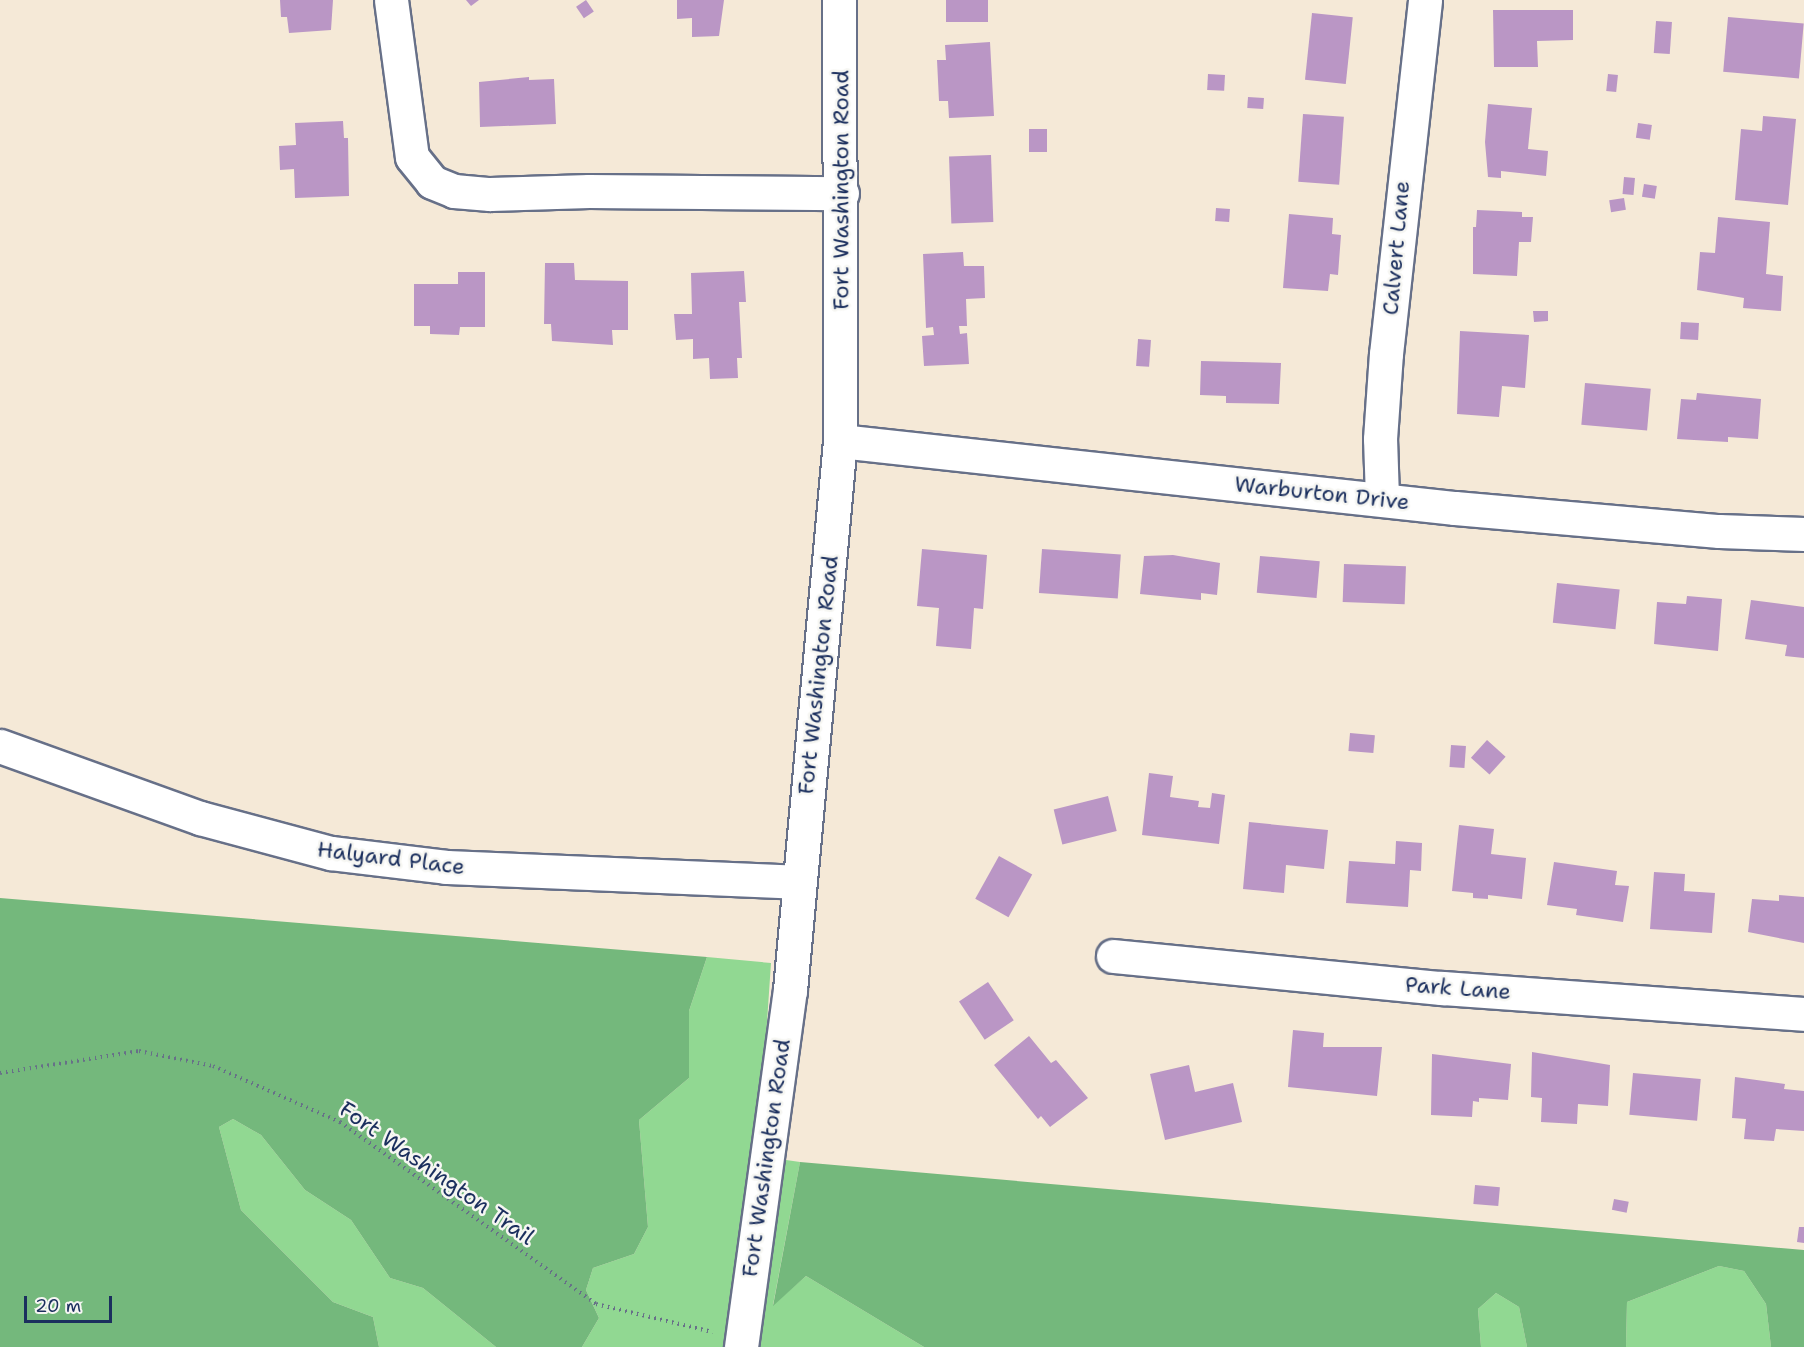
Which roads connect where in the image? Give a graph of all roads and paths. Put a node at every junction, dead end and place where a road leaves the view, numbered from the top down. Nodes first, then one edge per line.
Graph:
1 (391, 0) edge
2 (840, 0) edge
3 (1425, 0) edge
4 (842, 193) junction
5 (840, 441) junction
6 (1382, 498) junction
7 (1804, 534) edge
8 (0, 746) edge
9 (798, 882) junction
10 (1113, 956) dead end
11 (1804, 1014) edge
12 (0, 1073) edge
13 (742, 1343) edge

1 - 4 street
2 - 4 street, Fort Washington Road
3 - 6 street, Calvert Lane
4 - 5 street, Fort Washington Road
5 - 6 street, Warburton Drive
5 - 9 street, Fort Washington Road
6 - 7 street, Warburton Drive
8 - 9 street, Halyard Place
9 - 13 street, Fort Washington Road
10 - 11 street, Park Lane
12 - 13 path, Fort Washington Trail

